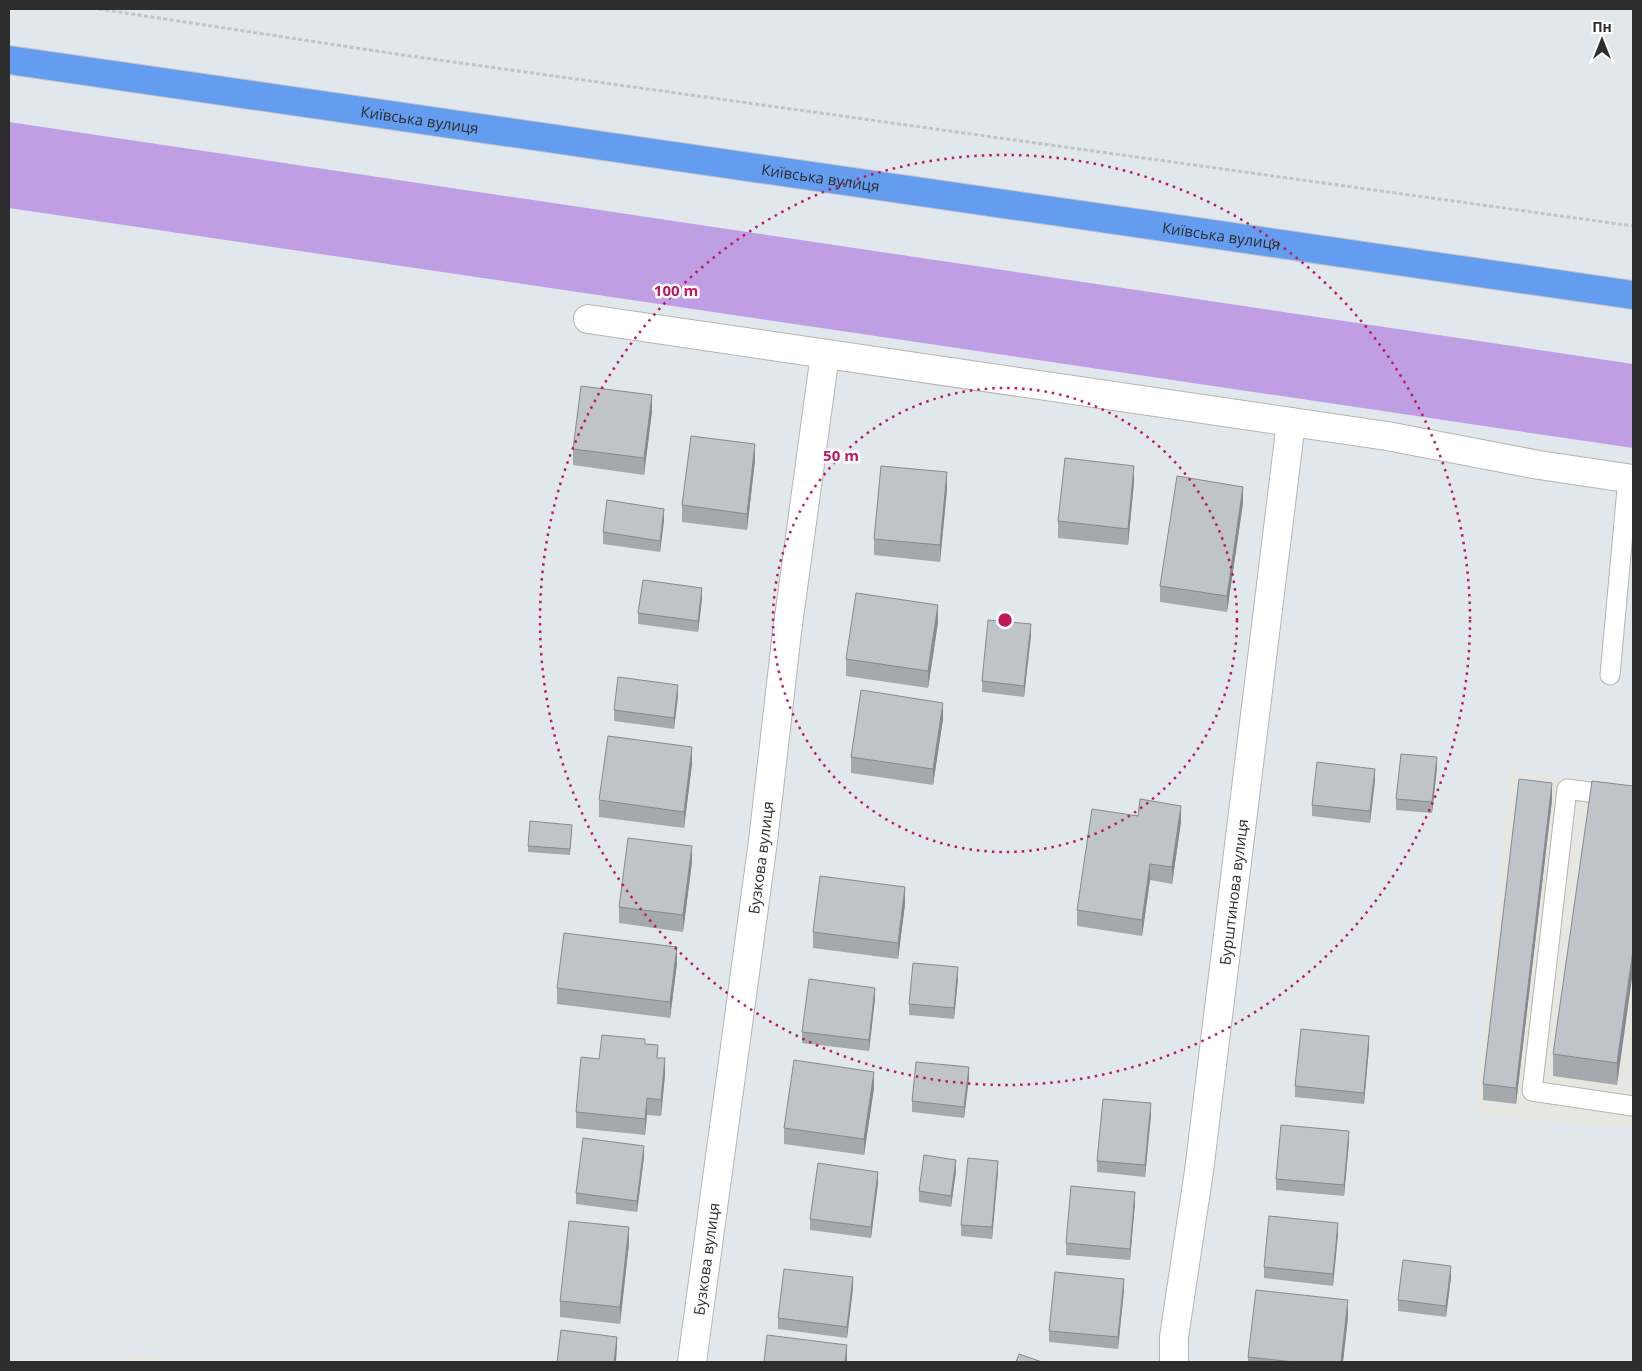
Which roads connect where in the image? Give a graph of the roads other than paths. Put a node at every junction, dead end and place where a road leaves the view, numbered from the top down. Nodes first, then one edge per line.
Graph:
1 (9, 60) edge
2 (1633, 295) edge
3 (588, 319) dead end
4 (825, 354) junction
5 (1291, 422) junction
6 (1630, 478) edge
7 (1610, 675) dead end
8 (1633, 798) edge
9 (1633, 1106) edge
10 (692, 1362) edge
11 (1174, 1362) edge

1 - 2 main road, Київська вулиця
3 - 4 street
4 - 5 street
4 - 10 street, Бузкова вулиця
5 - 6 street
5 - 11 street, Бурштинова вулиця
6 - 7 lane
8 - 9 lane

